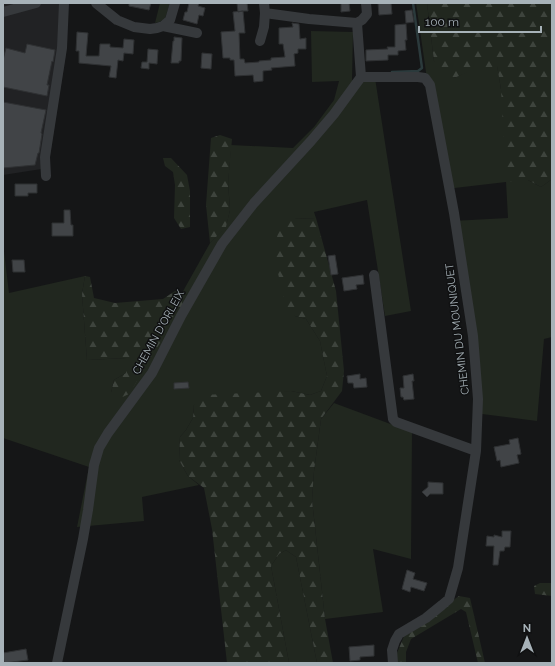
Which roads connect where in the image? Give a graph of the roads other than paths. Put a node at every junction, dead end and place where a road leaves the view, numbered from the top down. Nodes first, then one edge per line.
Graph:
1 (36, 3) edge
2 (64, 3) edge
3 (96, 3) edge
4 (175, 3) edge
5 (366, 3) edge
6 (265, 8) edge
7 (3, 12) edge
8 (357, 23) junction
9 (163, 26) junction
10 (197, 32) dead end
11 (260, 41) dead end
12 (361, 77) junction
13 (46, 176) dead end
14 (374, 275) dead end
15 (476, 451) junction
16 (57, 663) edge
17 (393, 663) edge

1 - 7 street
2 - 13 street
3 - 9 street
4 - 9 street
5 - 8 street
6 - 8 street
6 - 11 street
8 - 12 street
9 - 10 street
12 - 15 street, CHEMIN DU MOUNIQUET
12 - 16 street, CHEMIN D'ORLEIX
14 - 15 street
15 - 17 street, CHEMIN DU MOUNIQUET

